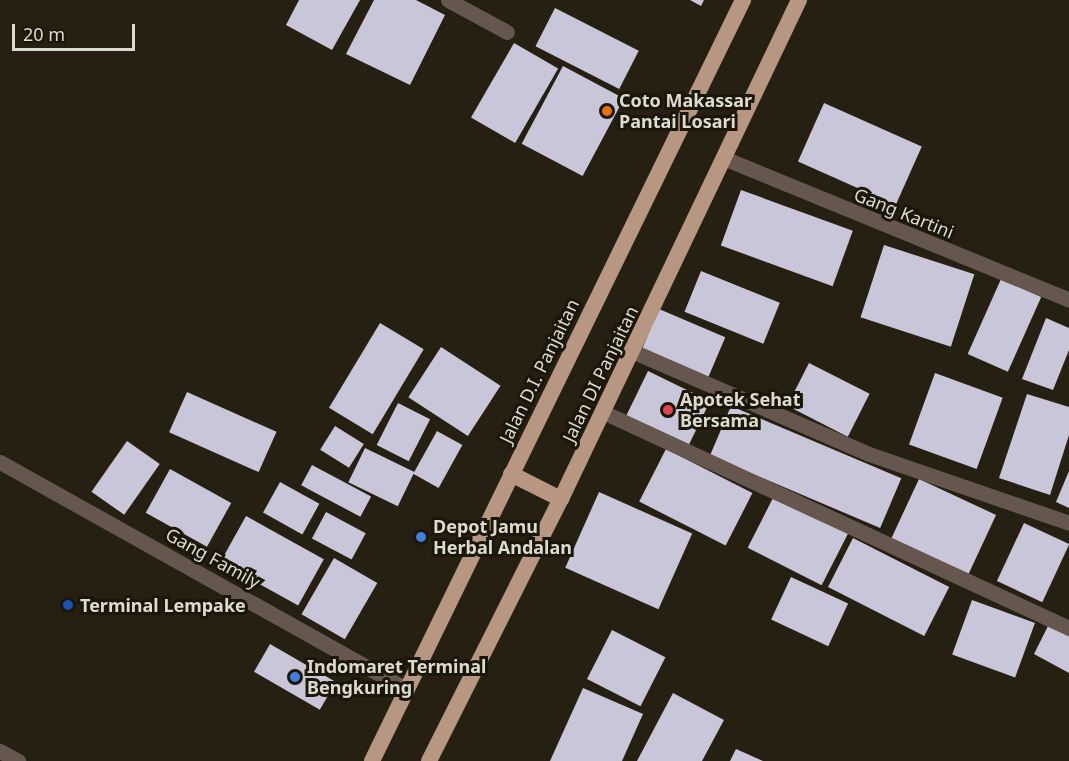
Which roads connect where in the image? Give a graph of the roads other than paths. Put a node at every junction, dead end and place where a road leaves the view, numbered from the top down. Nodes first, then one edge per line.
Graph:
1 (448, 0) edge
2 (743, 0) edge
3 (800, 0) edge
4 (507, 32) dead end
5 (726, 159) junction
6 (1069, 300) edge
7 (632, 351) junction
8 (603, 412) junction
9 (0, 462) edge
10 (511, 474) junction
11 (561, 499) junction
12 (1069, 523) edge
13 (1069, 628) edge
14 (407, 689) junction
15 (0, 751) edge
16 (18, 761) edge
17 (372, 761) edge
18 (429, 761) edge

1 - 4 street
2 - 10 highway, Jalan D.I. Panjaitan
3 - 5 highway, Jalan DI Panjaitan
5 - 6 street, Gang Kartini
5 - 7 highway, Jalan DI Panjaitan
7 - 8 highway, Jalan DI Panjaitan
7 - 12 street
8 - 11 highway, Jalan DI Panjaitan
8 - 13 street
9 - 14 street, Gang Family
10 - 11 highway
10 - 14 highway, Jalan D.I. Panjaitan
11 - 18 highway, Jalan DI Panjaitan
14 - 17 highway, Jalan D.I. Panjaitan
15 - 16 street

